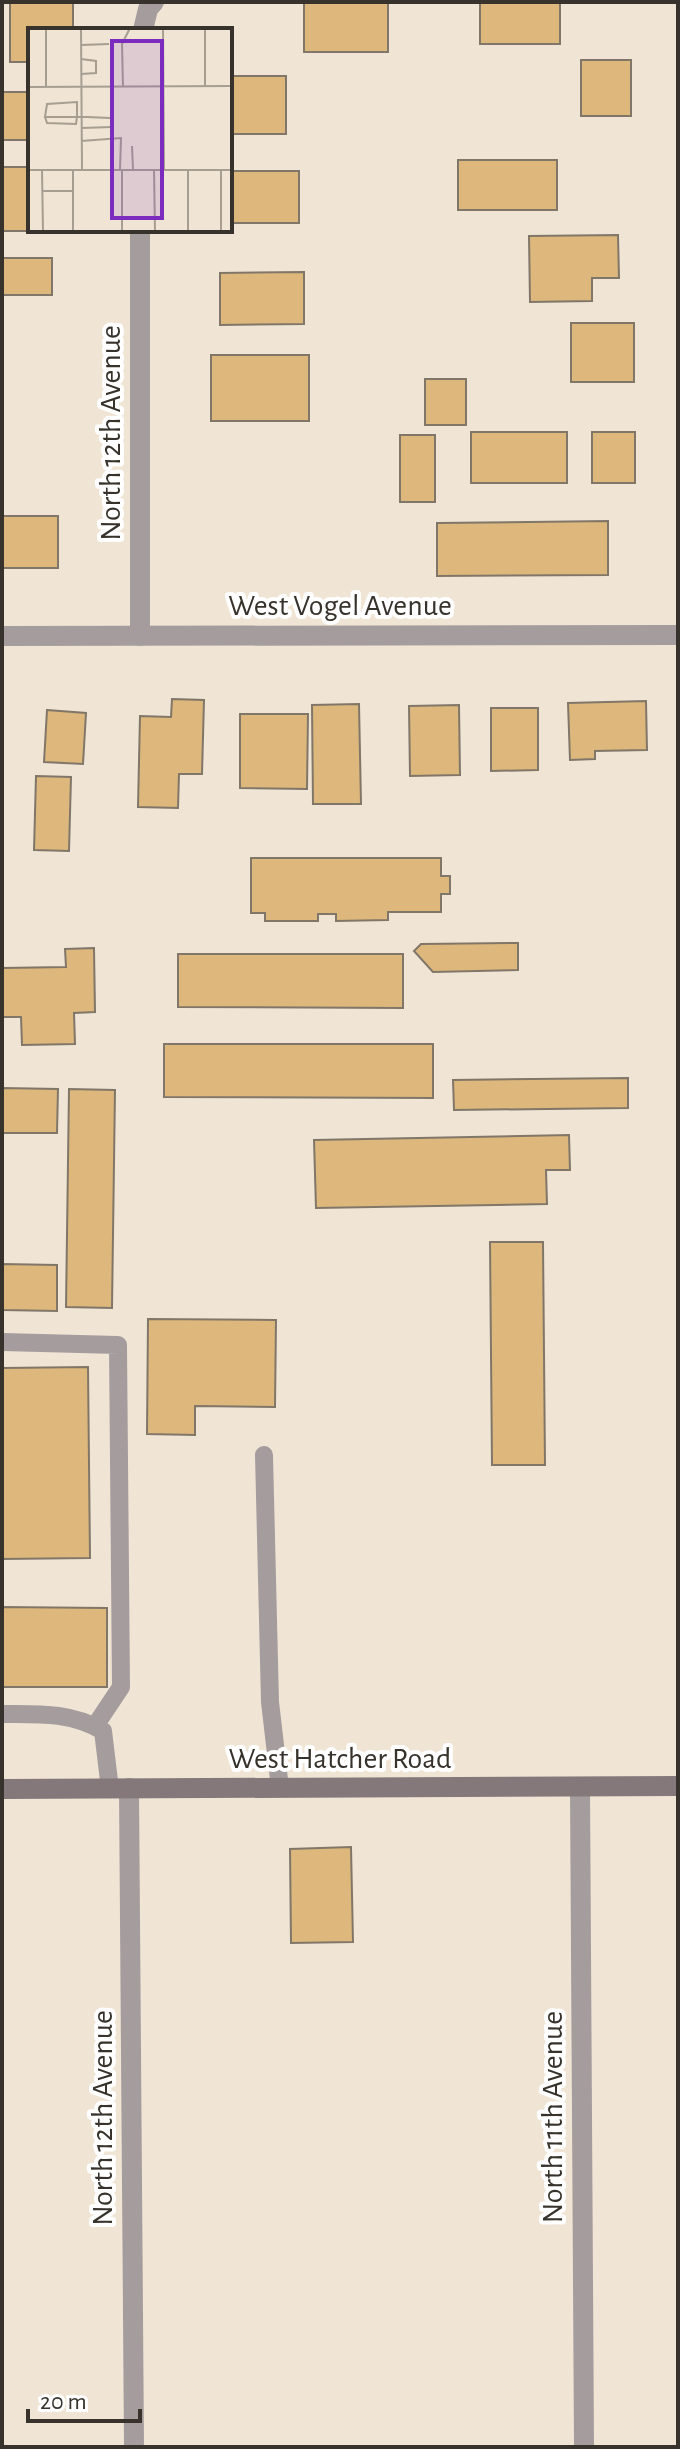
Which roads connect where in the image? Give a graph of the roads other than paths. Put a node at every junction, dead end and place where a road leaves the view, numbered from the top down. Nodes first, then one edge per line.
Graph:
1 (154, 2) edge
2 (143, 28) edge
3 (140, 232) edge
4 (678, 635) edge
5 (2, 636) edge
6 (140, 636) junction
7 (2, 1342) edge
8 (264, 1455) dead end
9 (2, 1714) edge
10 (95, 1726) junction
11 (678, 1786) edge
12 (580, 1787) junction
13 (120, 1788) junction
14 (280, 1788) junction
15 (2, 1789) edge
16 (134, 2447) edge
17 (584, 2447) edge

1 - 2 street
3 - 6 street, North 12th Avenue
4 - 6 street, West Vogel Avenue
5 - 6 street, West Vogel Avenue
7 - 10 lane
8 - 14 lane
9 - 10 lane
10 - 13 lane
11 - 12 street, West Hatcher Road
12 - 14 street, West Hatcher Road
12 - 17 street, North 11th Avenue
13 - 14 street, West Hatcher Road
13 - 15 street, West Hatcher Road
13 - 16 street, North 12th Avenue

